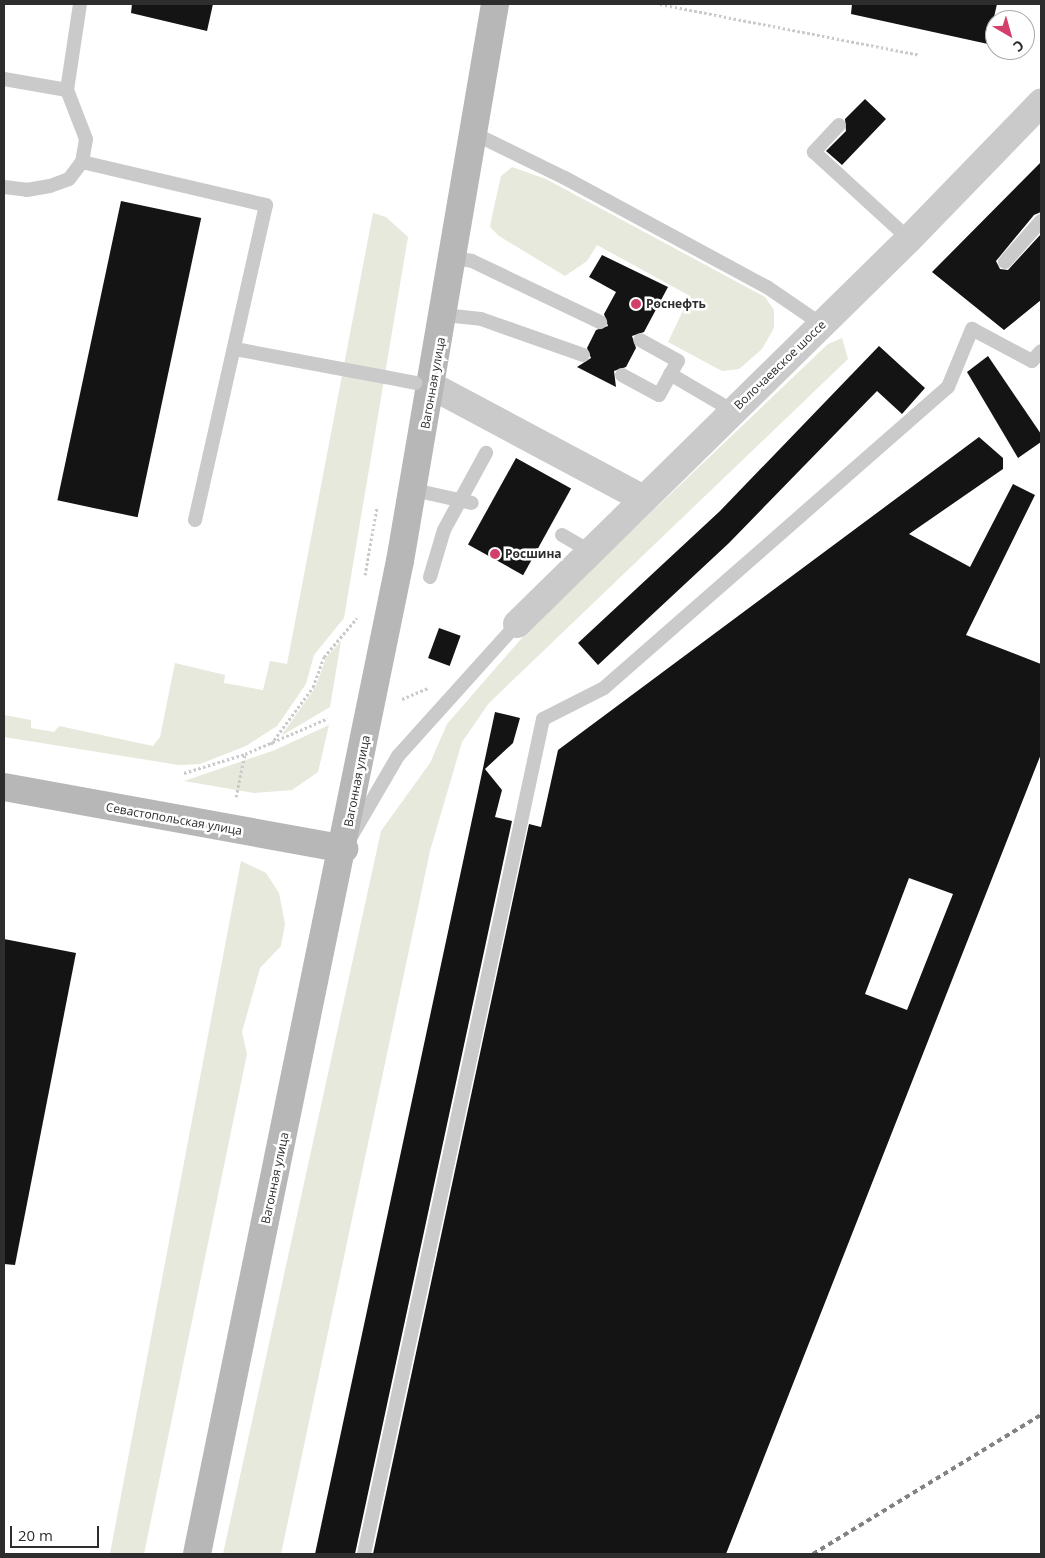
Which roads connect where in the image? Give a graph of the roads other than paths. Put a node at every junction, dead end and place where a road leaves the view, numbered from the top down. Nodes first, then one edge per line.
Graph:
1 (80, 4) edge
2 (495, 4) edge
3 (4, 79) edge
4 (67, 90) junction
5 (1041, 103) edge
6 (839, 125) dead end
7 (475, 134) junction
8 (82, 162) junction
9 (4, 187) edge
10 (1041, 221) edge
11 (909, 239) junction
12 (454, 258) junction
13 (1005, 262) dead end
14 (444, 315) junction
15 (600, 322) dead end
16 (821, 324) junction
17 (640, 340) dead end
18 (234, 349) junction
19 (1041, 351) edge
20 (583, 356) dead end
21 (670, 374) junction
22 (622, 375) dead end
23 (424, 385) junction
24 (733, 411) junction
25 (486, 452) dead end
26 (414, 490) junction
27 (644, 499) junction
28 (466, 501) junction
29 (195, 520) dead end
30 (562, 535) dead end
31 (590, 551) junction
32 (430, 577) dead end
33 (517, 624) joint
34 (4, 787) edge
35 (344, 849) junction
36 (197, 1554) edge
37 (364, 1554) edge

1 - 4 lane
2 - 7 street, Вагонная улица
3 - 4 lane
4 - 8 lane
5 - 11 street, Волочаевское шоссе
6 - 11 lane
7 - 12 street, Вагонная улица
7 - 16 lane
8 - 9 lane
8 - 18 lane
10 - 13 lane
11 - 16 street, Волочаевское шоссе
12 - 14 street, Вагонная улица
12 - 15 lane
14 - 20 lane
14 - 23 street, Вагонная улица
16 - 24 street, Волочаевское шоссе
17 - 21 lane
18 - 23 lane, bridge
18 - 29 lane
19 - 37 lane
21 - 22 lane
21 - 24 lane
23 - 26 street, Вагонная улица
23 - 27 street
24 - 27 street, Волочаевское шоссе
25 - 28 lane
26 - 28 lane
26 - 35 street, Вагонная улица
27 - 31 street, Волочаевское шоссе
28 - 32 lane
30 - 31 lane
31 - 33 street, Волочаевское шоссе
33 - 35 lane
34 - 35 street, Севастопольская улица
35 - 36 street, Вагонная улица

